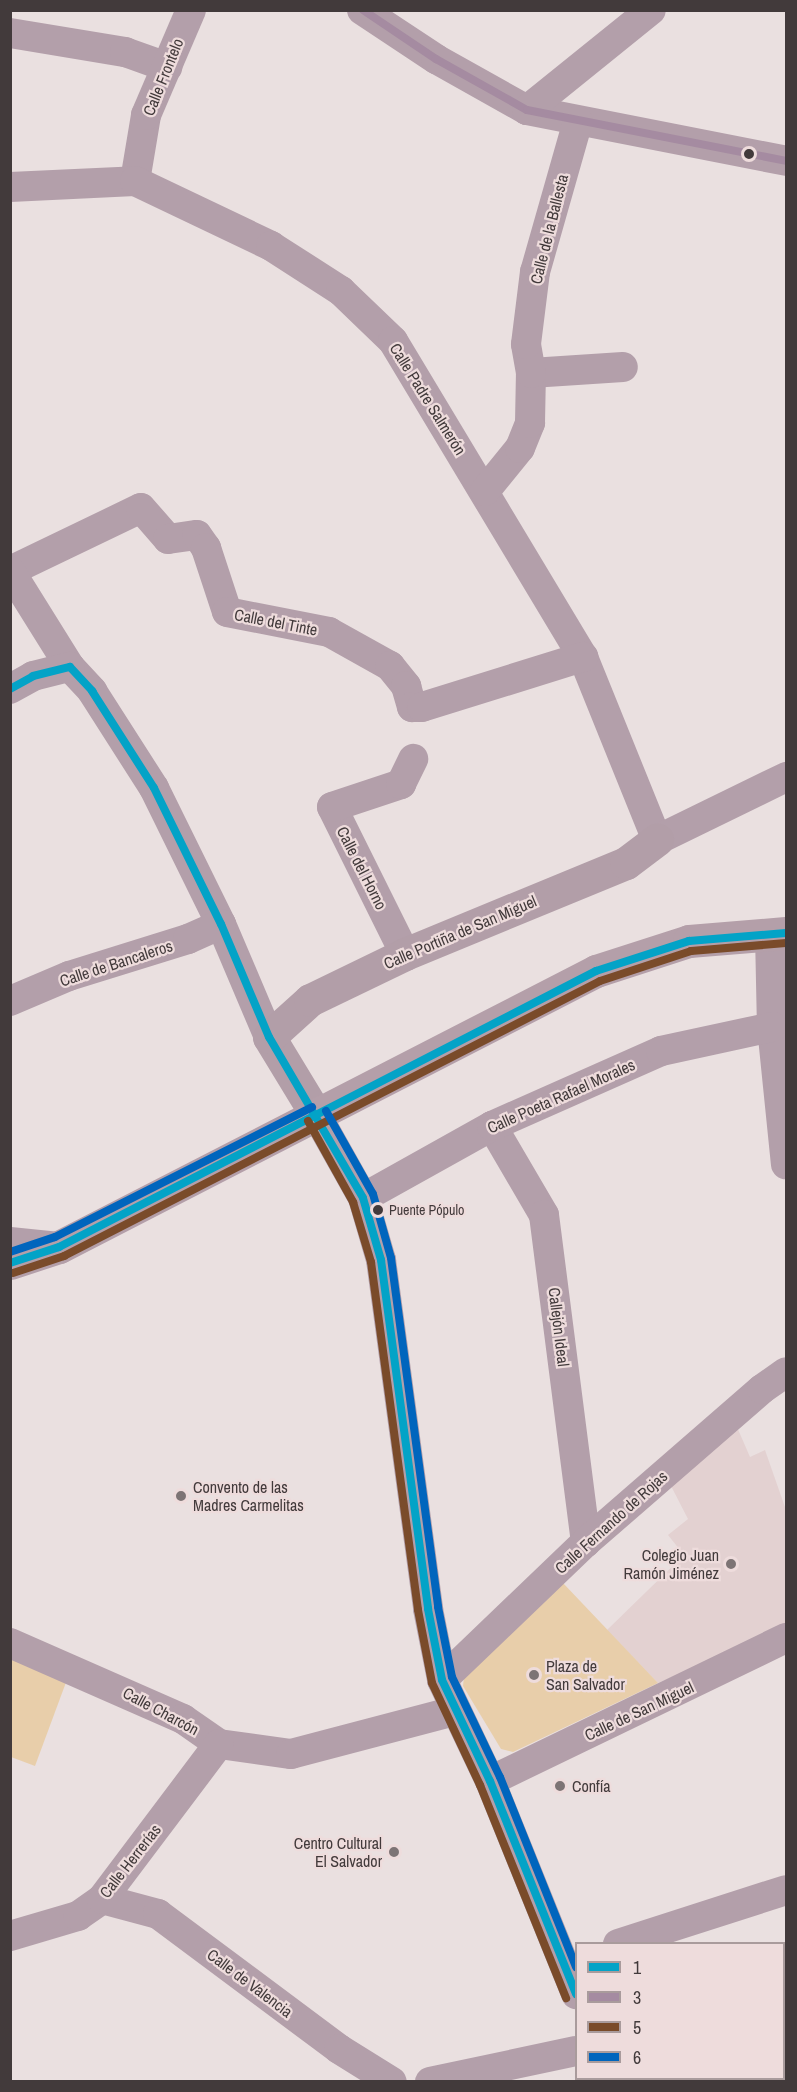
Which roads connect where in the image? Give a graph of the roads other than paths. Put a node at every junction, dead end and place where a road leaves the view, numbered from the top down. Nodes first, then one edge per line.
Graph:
1 (191, 10) edge
2 (362, 10) edge
3 (651, 10) edge
4 (10, 33) edge
5 (167, 67) junction
6 (527, 110) junction
7 (578, 122) junction
8 (786, 161) edge
9 (135, 181) junction
10 (10, 187) edge
11 (623, 367) dead end
12 (531, 374) junction
13 (485, 491) junction
14 (10, 571) edge
15 (583, 657) junction
16 (70, 667) junction
17 (10, 689) edge
18 (413, 759) dead end
19 (786, 777) edge
20 (657, 840) junction
21 (221, 924) junction
22 (778, 934) edge
23 (405, 954) junction
24 (10, 1001) edge
25 (772, 1027) junction
26 (269, 1037) junction
27 (317, 1116) junction
28 (492, 1126) junction
29 (786, 1164) edge
30 (363, 1198) junction
31 (10, 1242) edge
32 (59, 1247) junction
33 (10, 1263) edge
34 (786, 1372) edge
35 (586, 1542) junction
36 (786, 1638) edge
37 (10, 1643) edge
38 (442, 1680) junction
39 (455, 1711) junction
40 (219, 1744) junction
41 (490, 1781) junction
42 (786, 1890) edge
43 (102, 1899) junction
44 (10, 1936) edge
45 (624, 1942) edge
46 (570, 1961) edge
47 (575, 1988) edge
48 (575, 2050) edge
49 (392, 2082) edge
50 (430, 2082) edge

1 - 5 street, Calle Frontelo
2 - 6 street
3 - 6 street
4 - 5 street
5 - 9 street, Calle Frontelo
6 - 7 street
7 - 8 street
7 - 12 street, Calle de la Ballesta
9 - 10 street, Calle Padre Salmerón
9 - 13 street, Calle Padre Salmerón
11 - 12 street
12 - 13 street, Calle de la Ballesta
13 - 15 street, Calle Padre Salmerón
14 - 15 street, Calle del Tinte
14 - 16 street
15 - 20 street, Calle Padre Salmerón
16 - 17 street
16 - 21 street
18 - 23 street, Calle del Horno
19 - 20 street
20 - 23 main road, Calle Portiña de San Miguel
21 - 24 street, Calle de Bancaleros
21 - 26 street
22 - 25 street
22 - 27 main road
23 - 26 main road, Calle Portiña de San Miguel
25 - 28 street, Calle Poeta Rafael Morales
25 - 29 street
26 - 27 main road
27 - 30 street
27 - 32 main road
28 - 30 street, Calle Poeta Rafael Morales
28 - 35 street, Callejón Ideal
30 - 38 street
31 - 32 street
32 - 33 main road
34 - 35 street, Calle Fernando de Rojas
35 - 38 street, Calle Fernando de Rojas
36 - 41 street, Calle de San Miguel
37 - 40 street, Calle Charcón
38 - 39 street
39 - 40 street, Calle Charcón
39 - 41 street
40 - 43 street, Calle Herrerías
41 - 46 street
42 - 45 street
43 - 44 street, Calle Herrerías
43 - 49 street, Calle de Valencia
46 - 47 street
48 - 50 street

